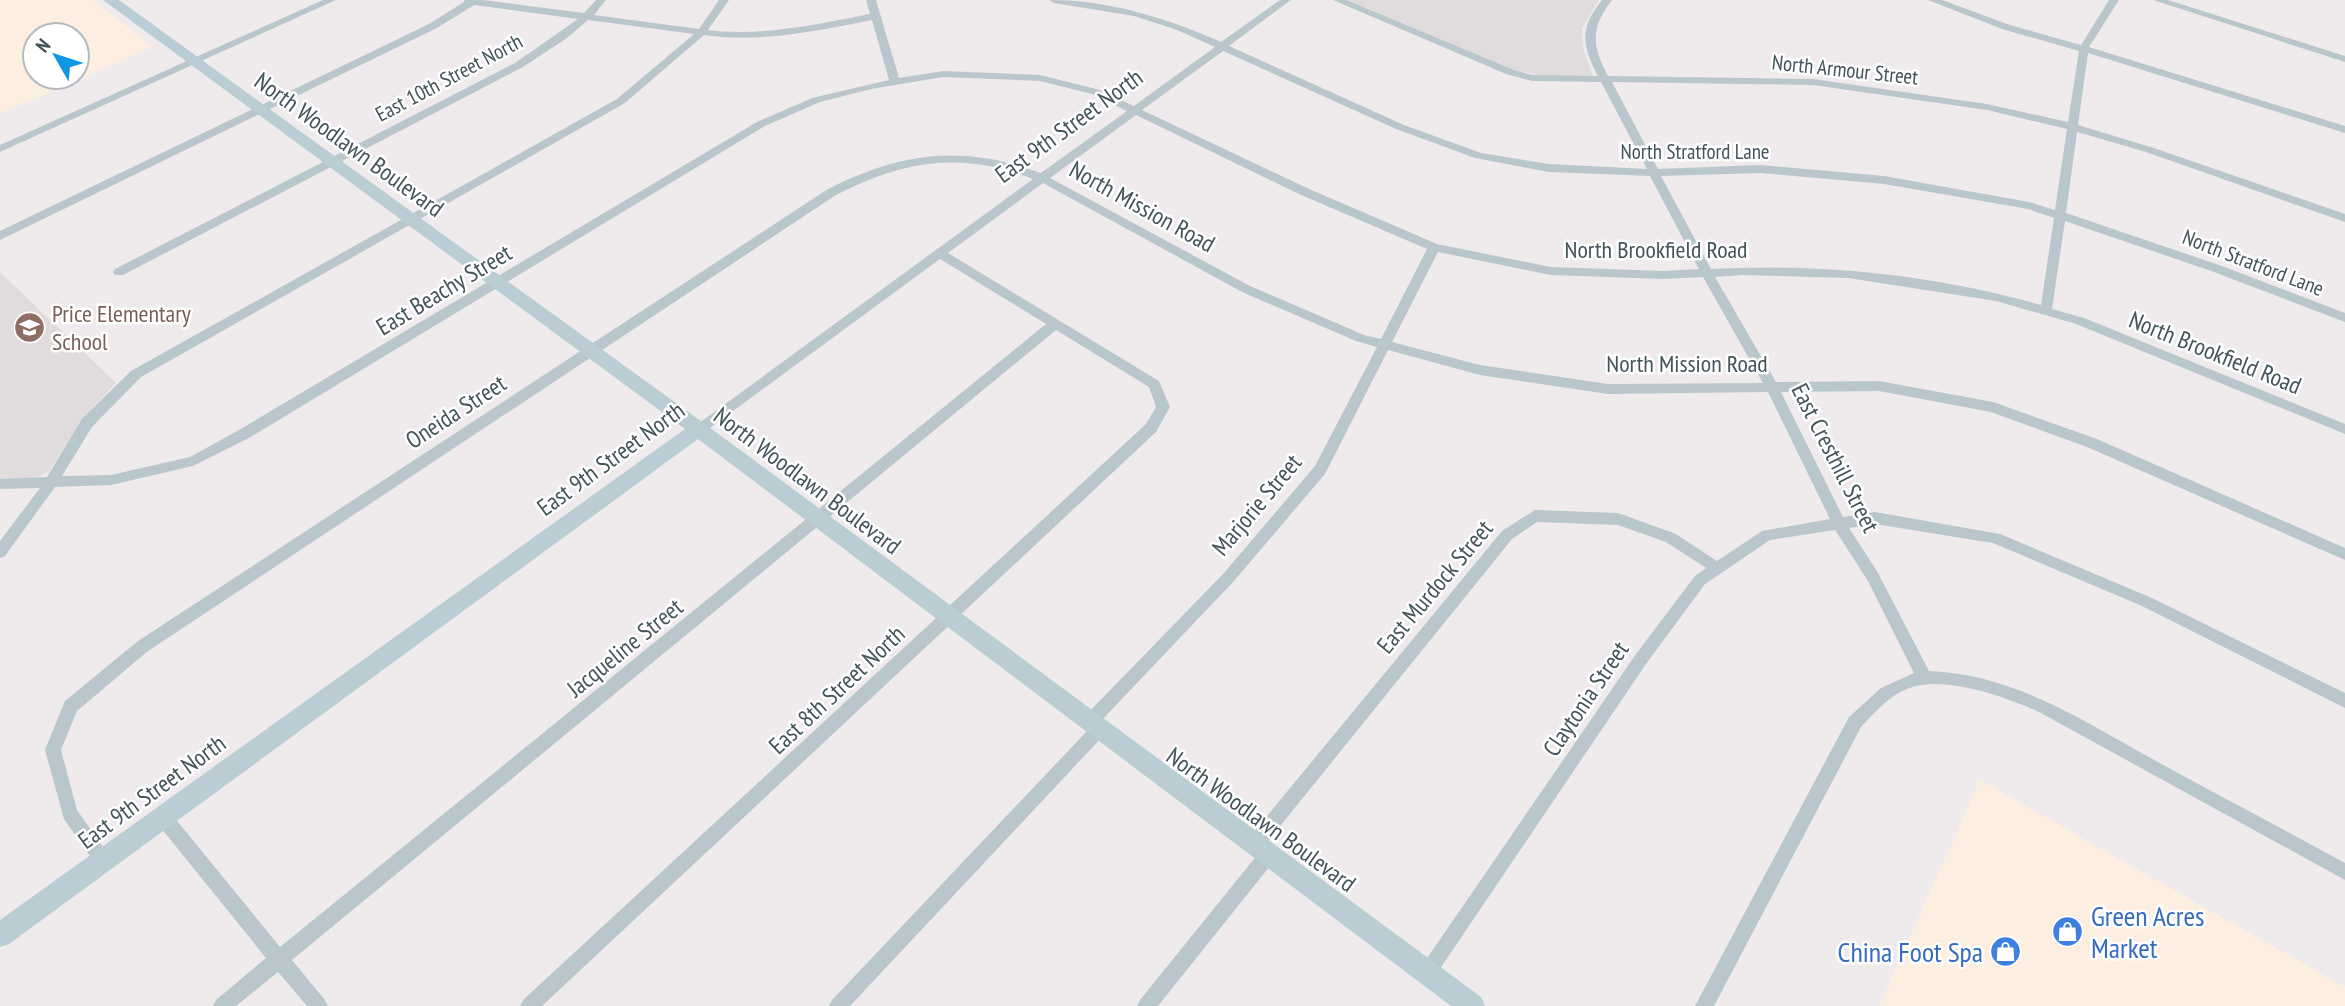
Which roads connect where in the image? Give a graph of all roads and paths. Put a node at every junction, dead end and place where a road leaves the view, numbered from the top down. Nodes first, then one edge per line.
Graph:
1 (110, 0) edge
2 (331, 0) edge
3 (470, 0) edge
4 (601, 0) edge
5 (724, 0) edge
6 (871, 0) edge
7 (1054, 0) edge
8 (1286, 0) edge
9 (1338, 0) edge
10 (1607, 0) edge
11 (1933, 0) edge
12 (2114, 0) edge
13 (2158, 0) edge
14 (587, 16) junction
15 (876, 16) junction
16 (702, 32) junction
17 (1223, 46) junction
18 (2084, 48) junction
19 (2345, 59) edge
20 (193, 62) junction
21 (1605, 80) junction
22 (895, 82) junction
23 (1136, 110) junction
24 (259, 111) junction
25 (2073, 127) junction
26 (2345, 130) edge
27 (0, 149) edge
28 (333, 162) junction
29 (1654, 172) junction
30 (1042, 178) junction
31 (2060, 215) junction
32 (2345, 218) edge
33 (412, 219) junction
34 (0, 236) edge
35 (1434, 247) junction
36 (939, 253) junction
37 (119, 272) dead end
38 (1707, 273) junction
39 (497, 282) junction
40 (2046, 311) junction
41 (2345, 318) edge
42 (1055, 324) junction
43 (1383, 344) junction
44 (591, 351) junction
45 (1773, 388) junction
46 (698, 429) junction
47 (2345, 429) edge
48 (50, 483) junction
49 (0, 484) edge
50 (818, 520) junction
51 (1839, 522) junction
52 (0, 552) edge
53 (2345, 554) edge
54 (1717, 568) junction
55 (949, 618) junction
56 (1924, 678) junction
57 (2345, 701) edge
58 (1094, 726) junction
59 (163, 817) junction
60 (1261, 850) junction
61 (103, 860) junction
62 (2345, 872) edge
63 (0, 936) edge
64 (279, 960) junction
65 (1427, 973) junction
66 (222, 1006) edge
67 (319, 1006) edge
68 (529, 1006) edge
69 (838, 1006) edge
70 (1146, 1006) edge
71 (1472, 1006) edge
72 (1704, 1006) edge

1 - 20 main road, North Woodlawn Boulevard
2 - 20 street
3 - 14 street
3 - 24 street
4 - 14 street, East 10th Street North
5 - 16 street
6 - 15 street
7 - 17 street, North Stratford Lane
8 - 17 street, East 9th Street North
9 - 21 street, North Armour Street
10 - 21 street, East Cresthill Street
11 - 18 street
12 - 18 street
13 - 19 street
14 - 16 street
14 - 28 street, East 10th Street North
15 - 16 street
15 - 22 street
16 - 33 street
17 - 23 street, East 9th Street North
17 - 29 street, North Stratford Lane
18 - 25 street
18 - 26 street
20 - 24 main road, North Woodlawn Boulevard
20 - 27 street
21 - 25 street, North Armour Street
21 - 29 street, East Cresthill Street
22 - 23 street, North Brookfield Road
22 - 39 street, East Beachy Street
23 - 30 street, East 9th Street North
23 - 35 street, North Brookfield Road
24 - 28 main road, North Woodlawn Boulevard
24 - 34 street
25 - 31 street
25 - 32 street, North Armour Street
28 - 33 main road, North Woodlawn Boulevard
28 - 37 street, East 10th Street North
29 - 31 street, North Stratford Lane
29 - 38 street, East Cresthill Street
30 - 36 street, East 9th Street North
30 - 43 street, North Mission Road
30 - 44 street, Oneida Street
31 - 40 street
31 - 41 street, North Stratford Lane
33 - 39 main road, North Woodlawn Boulevard
33 - 48 street
35 - 38 street, North Brookfield Road
35 - 43 street, Marjorie Street
36 - 42 street
36 - 46 street, East 9th Street North
38 - 40 street, North Brookfield Road
38 - 45 street, East Cresthill Street
39 - 44 main road, North Woodlawn Boulevard
39 - 48 street, East Beachy Street
40 - 47 street, North Brookfield Road
42 - 50 street, Jacqueline Street
42 - 55 street, East 8th Street North
43 - 45 street, North Mission Road
43 - 58 street, Marjorie Street
44 - 46 main road, North Woodlawn Boulevard
44 - 61 street, Oneida Street
45 - 51 street, East Cresthill Street
45 - 53 street, North Mission Road
46 - 50 main road, North Woodlawn Boulevard
46 - 59 main road, East 9th Street North
48 - 49 street, East Beachy Street
48 - 52 street
50 - 55 main road, North Woodlawn Boulevard
50 - 64 street, Jacqueline Street
51 - 54 street, Claytonia Street
51 - 56 street, East Cresthill Street
51 - 57 street, Claytonia Street
54 - 60 street, East Murdock Street
54 - 65 street, Claytonia Street
55 - 58 main road, North Woodlawn Boulevard
55 - 68 street, East 8th Street North
56 - 62 street
56 - 72 street
58 - 60 main road, North Woodlawn Boulevard
58 - 69 street, Marjorie Street
59 - 61 main road, East 9th Street North
59 - 64 street
60 - 65 main road, North Woodlawn Boulevard
60 - 70 street, East Murdock Street
61 - 63 main road, East 9th Street North
64 - 66 street, Jacqueline Street
64 - 67 street
65 - 71 main road, North Woodlawn Boulevard

